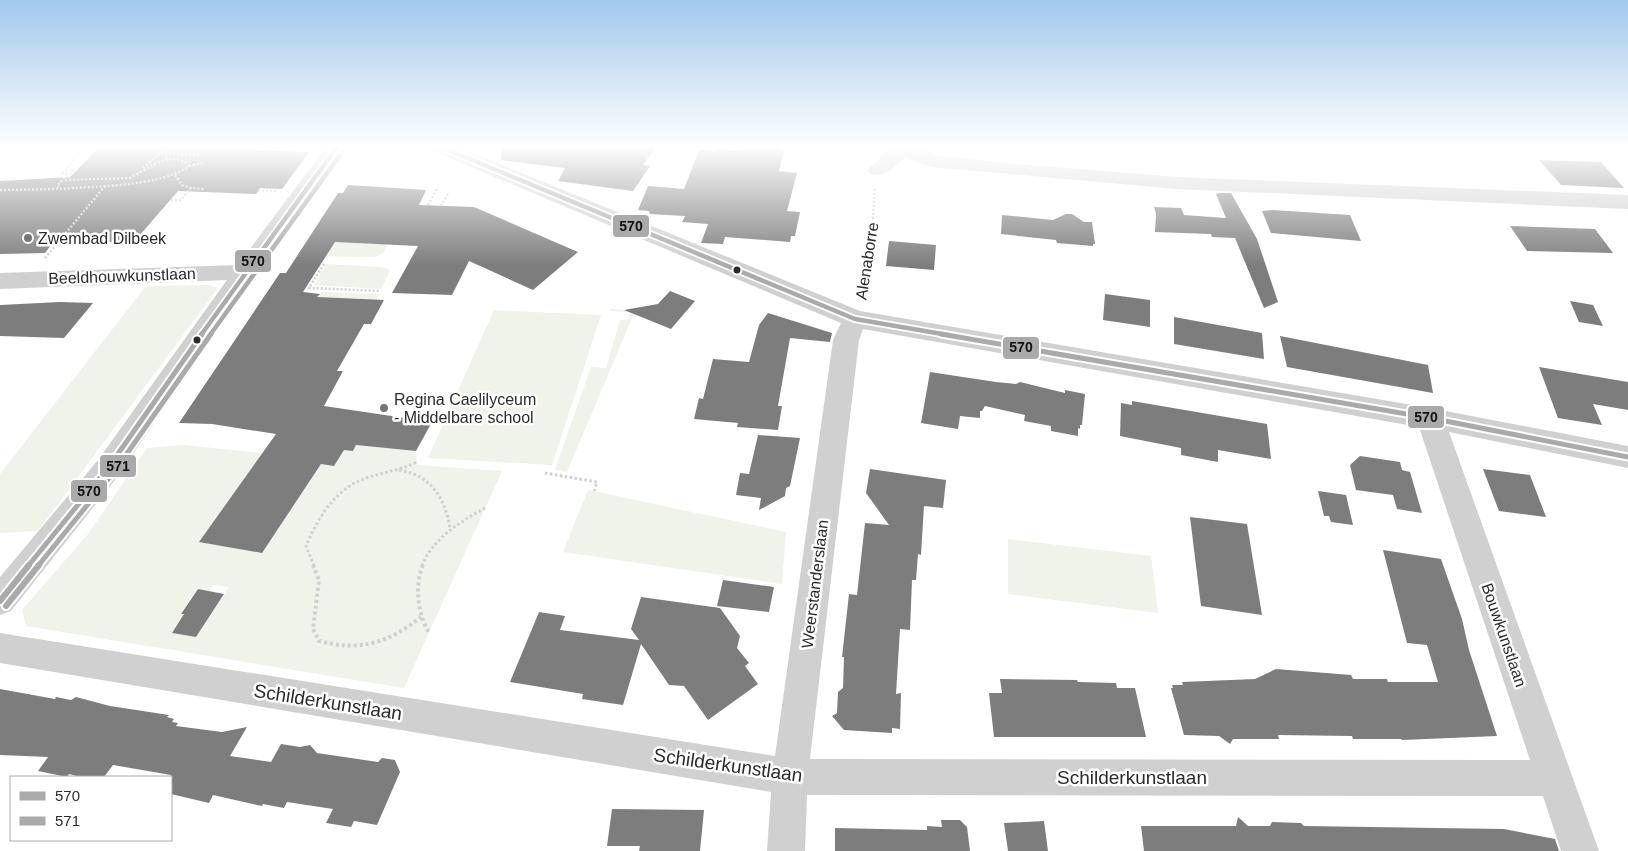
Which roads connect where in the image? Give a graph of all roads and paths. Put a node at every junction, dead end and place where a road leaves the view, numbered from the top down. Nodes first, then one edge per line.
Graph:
1 (106, 186) edge
2 (95, 187) edge
3 (187, 187) edge
4 (308, 187) edge
5 (438, 187) dead end
6 (536, 187) edge
7 (876, 187) edge
8 (1265, 187) edge
9 (191, 188) junction
10 (58, 189) joint
11 (204, 189) dead end
12 (0, 190) edge
13 (258, 191) dead end
14 (280, 191) dead end
15 (449, 192) dead end
16 (171, 200) dead end
17 (1628, 202) edge
18 (428, 205) dead end
19 (441, 206) dead end
20 (324, 264) dead end
21 (245, 272) junction
22 (28, 280) junction
23 (0, 281) edge
24 (380, 292) dead end
25 (855, 319) junction
26 (1430, 418) junction
27 (1628, 457) edge
28 (417, 462) dead end
29 (398, 469) junction
30 (545, 473) dead end
31 (594, 491) dead end
32 (485, 508) dead end
33 (450, 530) junction
34 (0, 601) edge
35 (421, 616) junction
36 (429, 633) dead end
37 (0, 648) edge
38 (790, 777) junction
39 (1554, 778) junction
40 (786, 851) edge
41 (1580, 851) edge

1 - 22 path
2 - 10 path
3 - 9 path
4 - 21 street
5 - 18 path
6 - 25 street
7 - 25 path, Alenaborre
8 - 17 street
9 - 11 path
9 - 16 path
10 - 12 path
13 - 14 path
15 - 19 path
20 - 24 path
21 - 22 street, Beeldhouwkunstlaan
21 - 34 street
22 - 23 street, Beeldhouwkunstlaan
25 - 26 street
25 - 38 street, Weerstanderslaan
26 - 27 street
26 - 39 street, Bouwkunstlaan
28 - 29 path
29 - 33 path
29 - 35 path
30 - 31 path
32 - 33 path
33 - 35 path
35 - 36 path
37 - 38 street, Schilderkunstlaan
38 - 39 street, Schilderkunstlaan
38 - 40 street, Weerstanderslaan
39 - 41 street, Bouwkunstlaan

